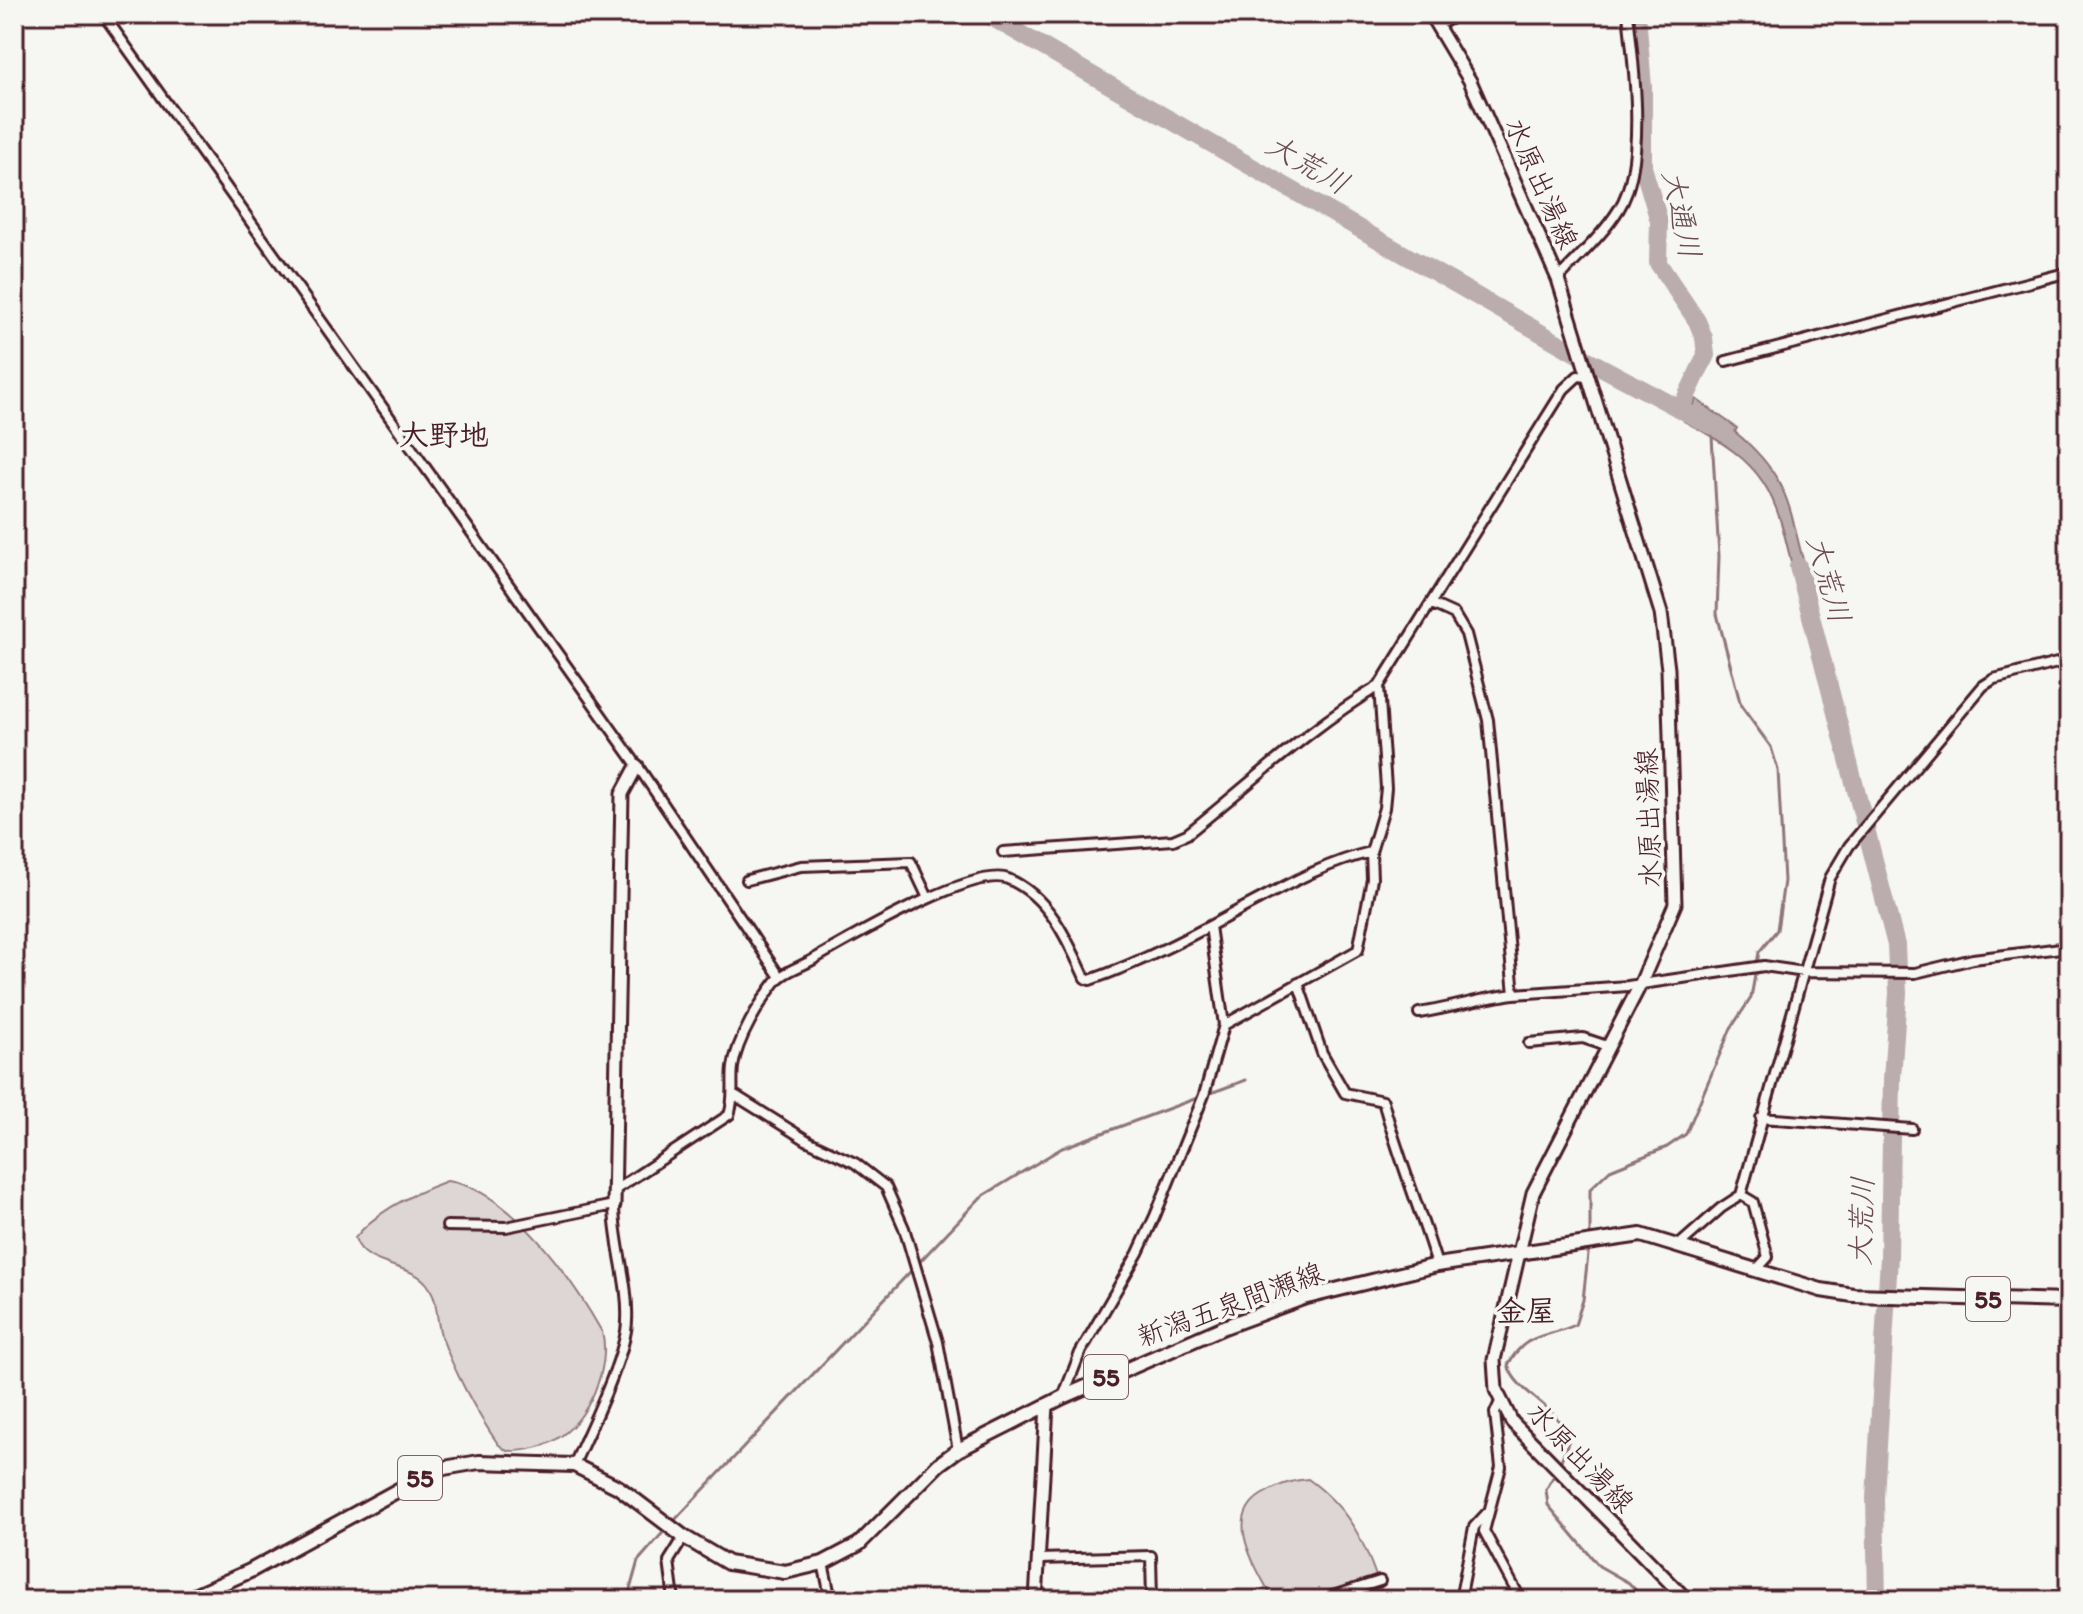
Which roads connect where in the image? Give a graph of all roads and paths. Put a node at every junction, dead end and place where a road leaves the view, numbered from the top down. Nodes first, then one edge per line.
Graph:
1 (103, 14) edge
2 (1456, 14) edge
3 (1628, 14) edge
4 (1433, 19) edge
5 (2069, 272) edge
6 (1558, 279) junction
7 (1726, 361) dead end
8 (1585, 372) junction
9 (1432, 604) junction
10 (2069, 660) edge
11 (1379, 686) junction
12 (637, 766) junction
13 (1003, 852) dead end
14 (1371, 852) junction
15 (747, 880) dead end
16 (928, 898) junction
17 (1210, 926) junction
18 (2069, 947) edge
19 (1804, 972) junction
20 (780, 977) junction
21 (1298, 983) junction
22 (1641, 983) junction
23 (1514, 994) junction
24 (1419, 1013) dead end
25 (1224, 1025) junction
26 (1529, 1043) dead end
27 (1607, 1046) junction
28 (733, 1094) junction
29 (1761, 1118) junction
30 (1912, 1129) dead end
31 (615, 1190) junction
32 (1741, 1195) junction
33 (614, 1205) junction
34 (447, 1226) dead end
35 (1679, 1245) junction
36 (1517, 1253) junction
37 (1437, 1265) junction
38 (1757, 1269) junction
39 (2069, 1301) edge
40 (1063, 1397) junction
41 (1500, 1402) junction
42 (1047, 1405) junction
43 (958, 1450) junction
44 (574, 1465) junction
45 (1488, 1512) junction
46 (684, 1537) junction
47 (1039, 1559) junction
48 (823, 1563) junction
49 (1380, 1581) dead end
50 (185, 1600) edge
51 (674, 1600) edge
52 (831, 1600) edge
53 (1036, 1600) edge
54 (1152, 1600) edge
55 (1320, 1600) edge
56 (1460, 1600) edge
57 (1521, 1600) edge
58 (1687, 1600) edge

1 - 12 street
2 - 4 main road
3 - 6 street
4 - 6 main road, 水原出湯線
5 - 7 street
6 - 8 main road, 水原出湯線
8 - 9 street
8 - 22 main road, 水原出湯線
9 - 11 street
9 - 23 street
10 - 19 street
11 - 13 street
11 - 14 street
12 - 20 street
12 - 31 main road
14 - 17 street
14 - 21 street
15 - 16 street
16 - 17 street
16 - 20 street
17 - 25 street
18 - 19 street
19 - 22 street
19 - 29 street
20 - 28 street
21 - 25 street
21 - 37 street
22 - 23 street
22 - 27 main road, 水原出湯線
23 - 24 street
25 - 40 street
26 - 27 street
27 - 36 main road, 水原出湯線
28 - 31 street
28 - 43 street
29 - 30 street
29 - 32 street
31 - 33 main road
32 - 35 street
32 - 38 street
33 - 34 street
33 - 44 street
35 - 36 main road, 新潟五泉間瀬線 / 55
35 - 38 main road, 新潟五泉間瀬線 / 55
36 - 37 main road, 新潟五泉間瀬線 / 55
36 - 41 main road, 水原出湯線
37 - 40 main road, 新潟五泉間瀬線 / 55
38 - 39 main road, 新潟五泉間瀬線 / 55
40 - 42 main road, 新潟五泉間瀬線 / 55
41 - 45 street
41 - 58 main road, 水原出湯線
42 - 43 main road, 新潟五泉間瀬線 / 55
42 - 47 main road
43 - 48 main road, 新潟五泉間瀬線 / 55
44 - 46 main road, 新潟五泉間瀬線 / 55
44 - 50 main road, 新潟五泉間瀬線 / 55
45 - 56 street
45 - 57 street
46 - 48 main road, 新潟五泉間瀬線 / 55
46 - 51 street
47 - 53 main road
47 - 54 street
48 - 52 street
49 - 55 street

